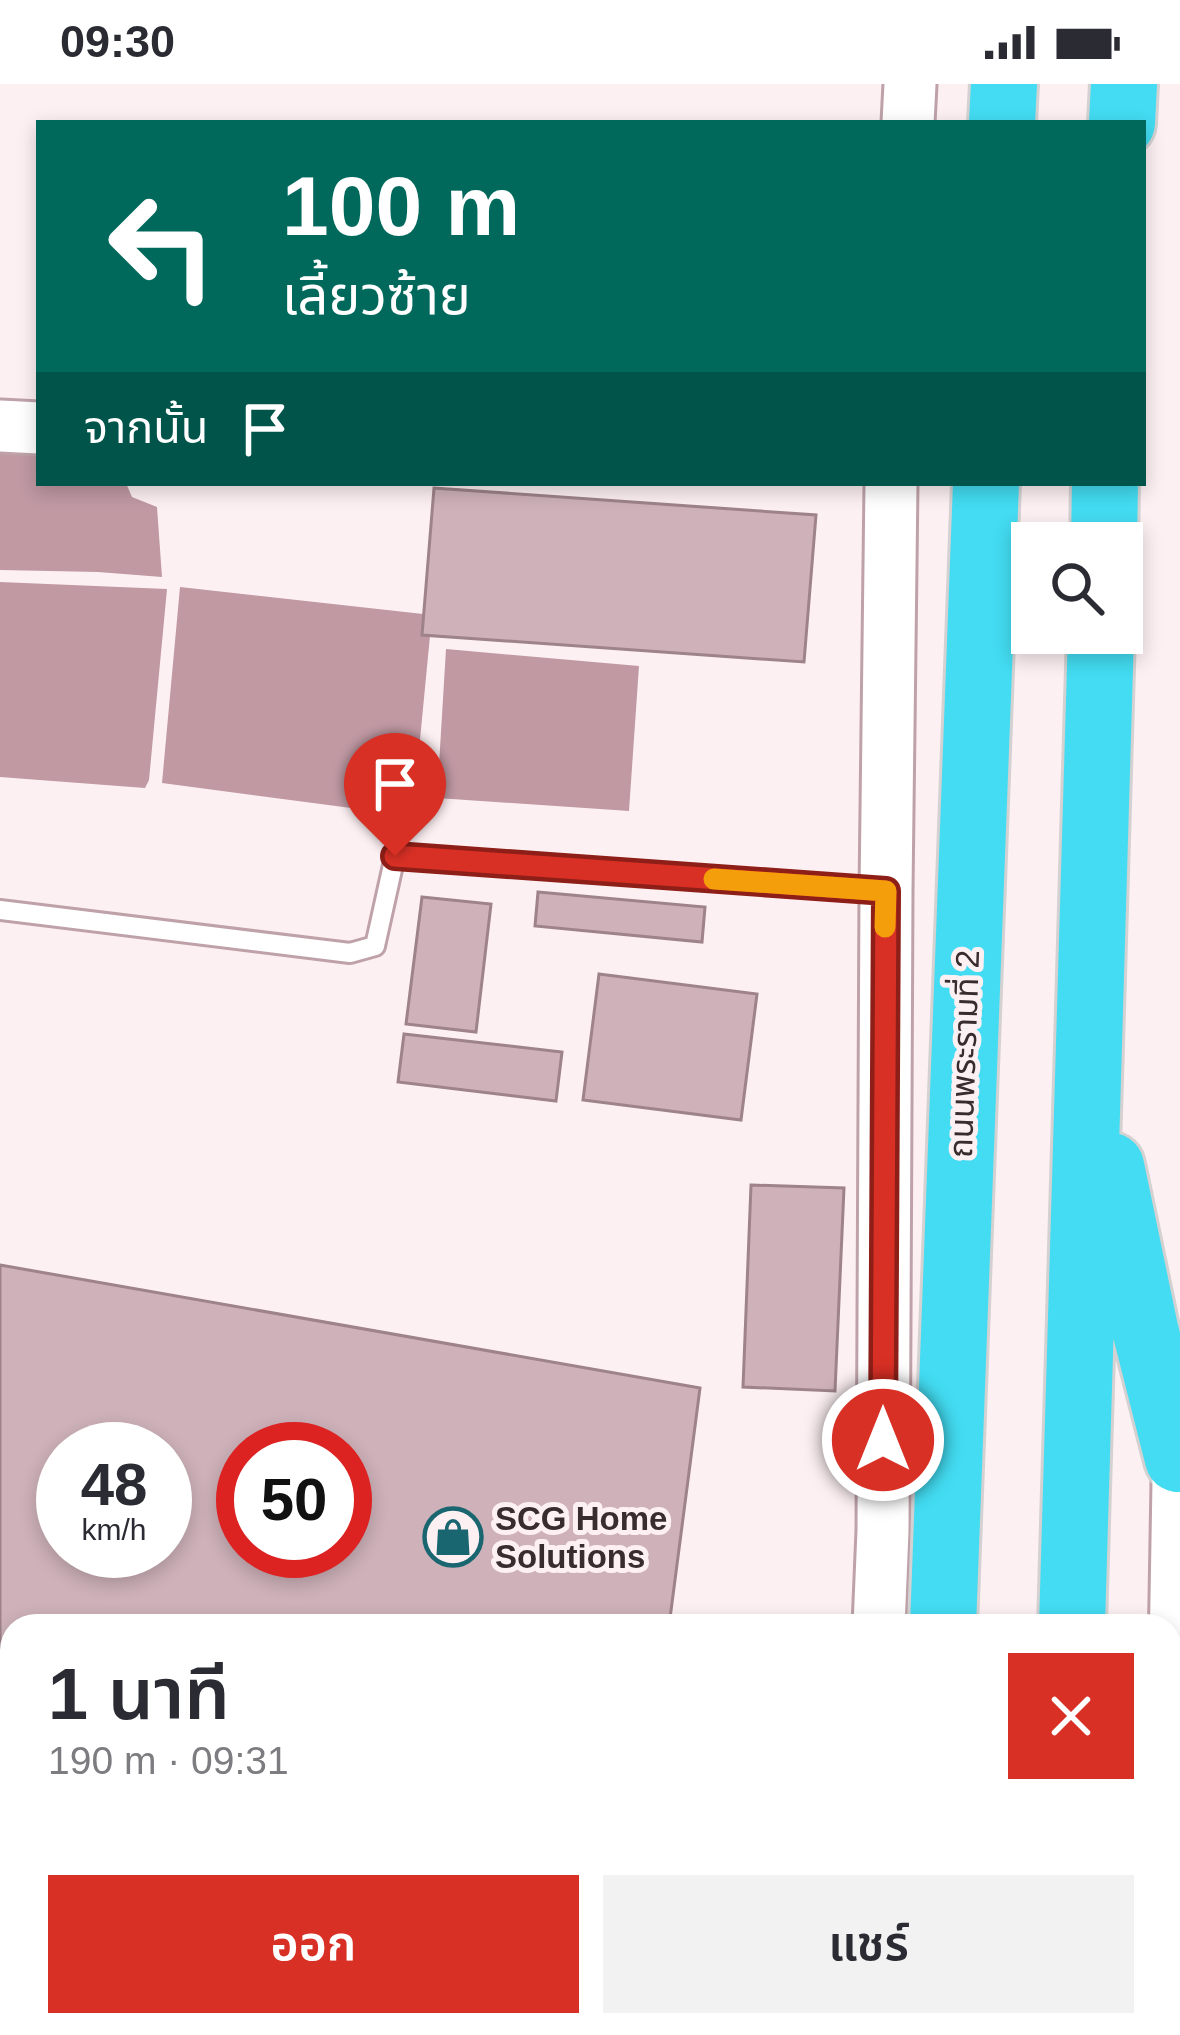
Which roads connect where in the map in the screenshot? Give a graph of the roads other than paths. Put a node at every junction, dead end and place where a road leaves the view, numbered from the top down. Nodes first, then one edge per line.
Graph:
1 (910, 84) edge
2 (1004, 84) edge
3 (1124, 84) edge
4 (908, 120) edge
5 (1003, 120) edge
6 (1122, 120) edge
7 (0, 426) edge
8 (36, 428) edge
9 (891, 486) edge
10 (986, 486) edge
11 (1106, 486) edge
12 (1105, 522) edge
13 (1100, 654) edge
14 (886, 891) junction
15 (0, 910) edge
16 (1090, 1063) junction
17 (1180, 1395) edge
18 (1178, 1460) edge
19 (879, 1614) edge
20 (944, 1614) edge
21 (1072, 1614) edge
22 (1175, 1614) edge

1 - 4 main road
2 - 5 highway
3 - 6 highway
7 - 8 main road
9 - 14 main road
10 - 20 highway, ถนนพระรามที่ 2
11 - 12 highway
13 - 16 highway
14 - 15 lane
14 - 19 main road
16 - 18 highway
16 - 21 highway
17 - 18 main road
18 - 22 main road

